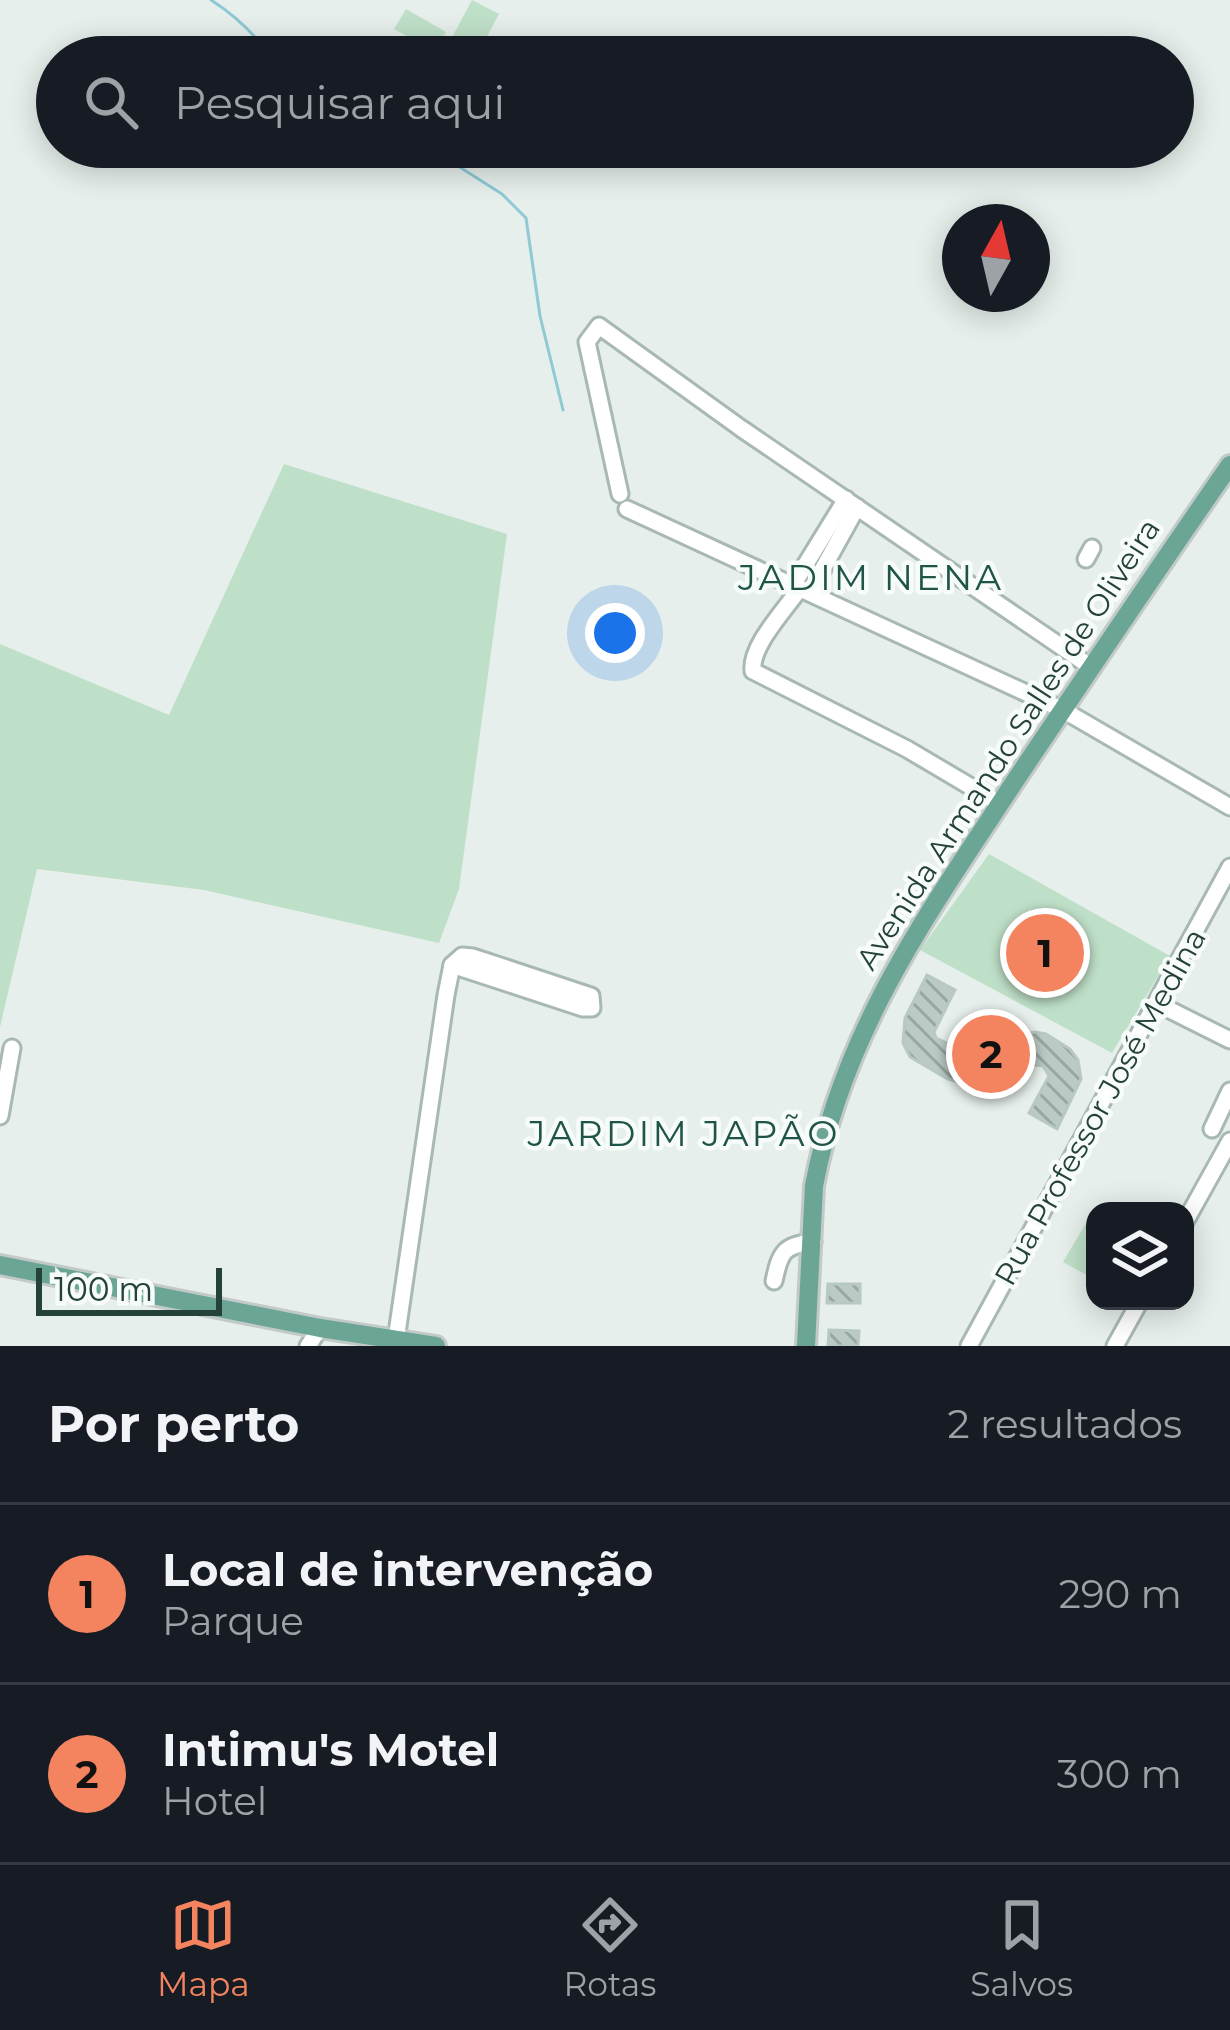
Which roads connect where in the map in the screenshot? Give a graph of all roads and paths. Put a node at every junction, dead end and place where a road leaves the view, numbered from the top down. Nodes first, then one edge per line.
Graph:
1 (1230, 465) edge
2 (852, 503) junction
3 (801, 588) junction
4 (1091, 667) junction
5 (1063, 710) junction
6 (1000, 804) junction
7 (1230, 807) edge
8 (1230, 867) edge
9 (518, 979) dead end
10 (1156, 1003) junction
11 (1230, 1040) edge
12 (12, 1048) dead end
13 (1230, 1091) edge
14 (0, 1116) edge
15 (1212, 1129) dead end
16 (1227, 1152) edge
17 (1194, 1207) edge
18 (813, 1242) junction
19 (0, 1265) edge
20 (774, 1281) dead end
21 (1135, 1310) edge
22 (320, 1328) junction
23 (348, 1339) edge
24 (396, 1340) junction
25 (308, 1346) edge
26 (436, 1346) edge
27 (806, 1346) edge
28 (970, 1346) edge
29 (1114, 1346) edge

1 - 4 main road, Avenida Armando Salles de Oliveira
2 - 3 street
2 - 3 street
2 - 4 street
3 - 5 street
3 - 6 street
4 - 5 main road, Avenida Armando Salles de Oliveira
5 - 6 main road, Avenida Armando Salles de Oliveira
5 - 7 street
6 - 18 main road, Avenida Armando Salles de Oliveira
8 - 10 street, Rua Professor José Medina
9 - 24 street
10 - 11 street
10 - 28 street, Rua Professor José Medina
12 - 14 street
13 - 15 street
16 - 17 street
18 - 20 street
18 - 27 main road, Avenida Armando Salles de Oliveira
19 - 22 main road
21 - 29 street
22 - 23 main road
22 - 25 street
23 - 24 main road
24 - 26 main road

